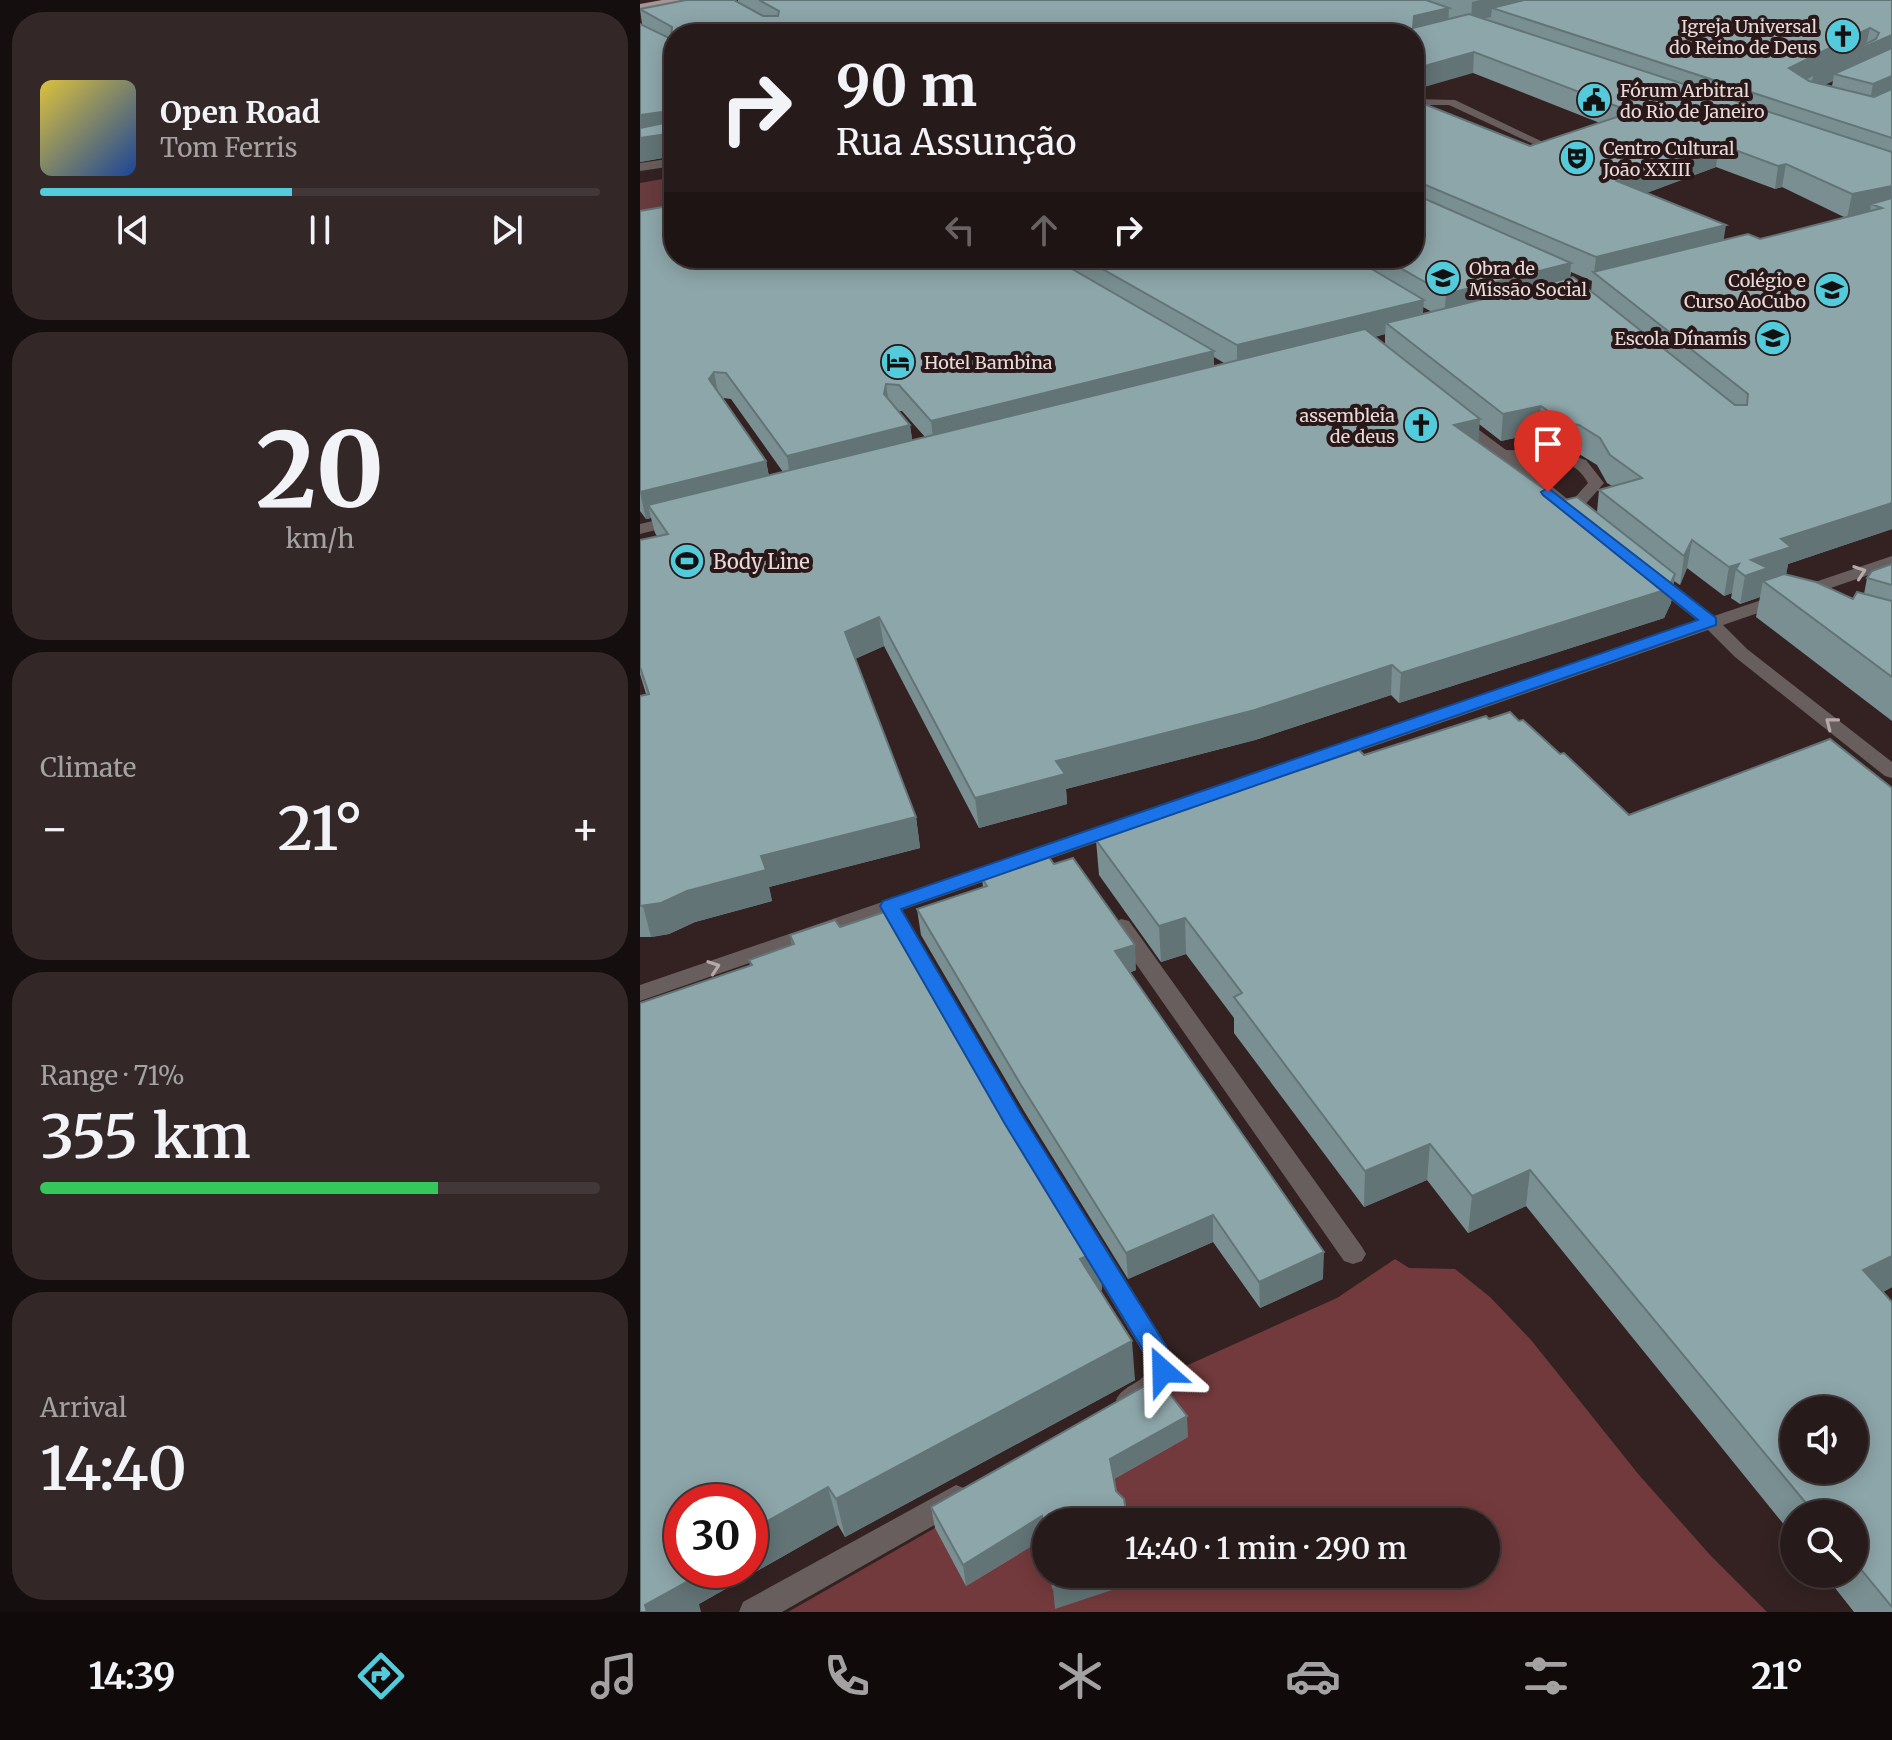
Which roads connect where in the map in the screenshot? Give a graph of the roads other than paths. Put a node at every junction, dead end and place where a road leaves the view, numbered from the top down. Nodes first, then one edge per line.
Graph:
1 (678, 0) edge
2 (640, 7) edge
3 (1424, 102) edge
4 (1537, 142) edge
5 (664, 163) edge
6 (640, 167) edge
7 (664, 174) edge
8 (640, 178) edge
9 (1441, 406) edge
10 (1502, 455) junction
11 (699, 515) edge
12 (640, 529) edge
13 (1892, 561) edge
14 (1644, 570) edge
15 (1775, 601) junction
16 (1804, 609) edge
17 (1710, 622) junction
18 (1892, 772) edge
19 (1063, 845) junction
20 (1076, 862) edge
21 (890, 906) junction
22 (1109, 910) edge
23 (900, 926) edge
24 (640, 993) edge
25 (1069, 1210) edge
26 (1353, 1254) dead end
27 (1113, 1409) edge
28 (975, 1487) edge
29 (754, 1612) edge

1 - 2 main road
3 - 4 street
5 - 6 street
7 - 8 street
9 - 10 street
10 - 10 street
11 - 12 street
15 -> 13 street
14 - 17 street
15 - 16 street
15 - 17 street
18 -> 17 street
17 - 19 street
19 - 20 street
19 - 21 street
21 - 23 street
24 -> 21 street
22 - 26 street
25 - 27 street
28 - 29 street

